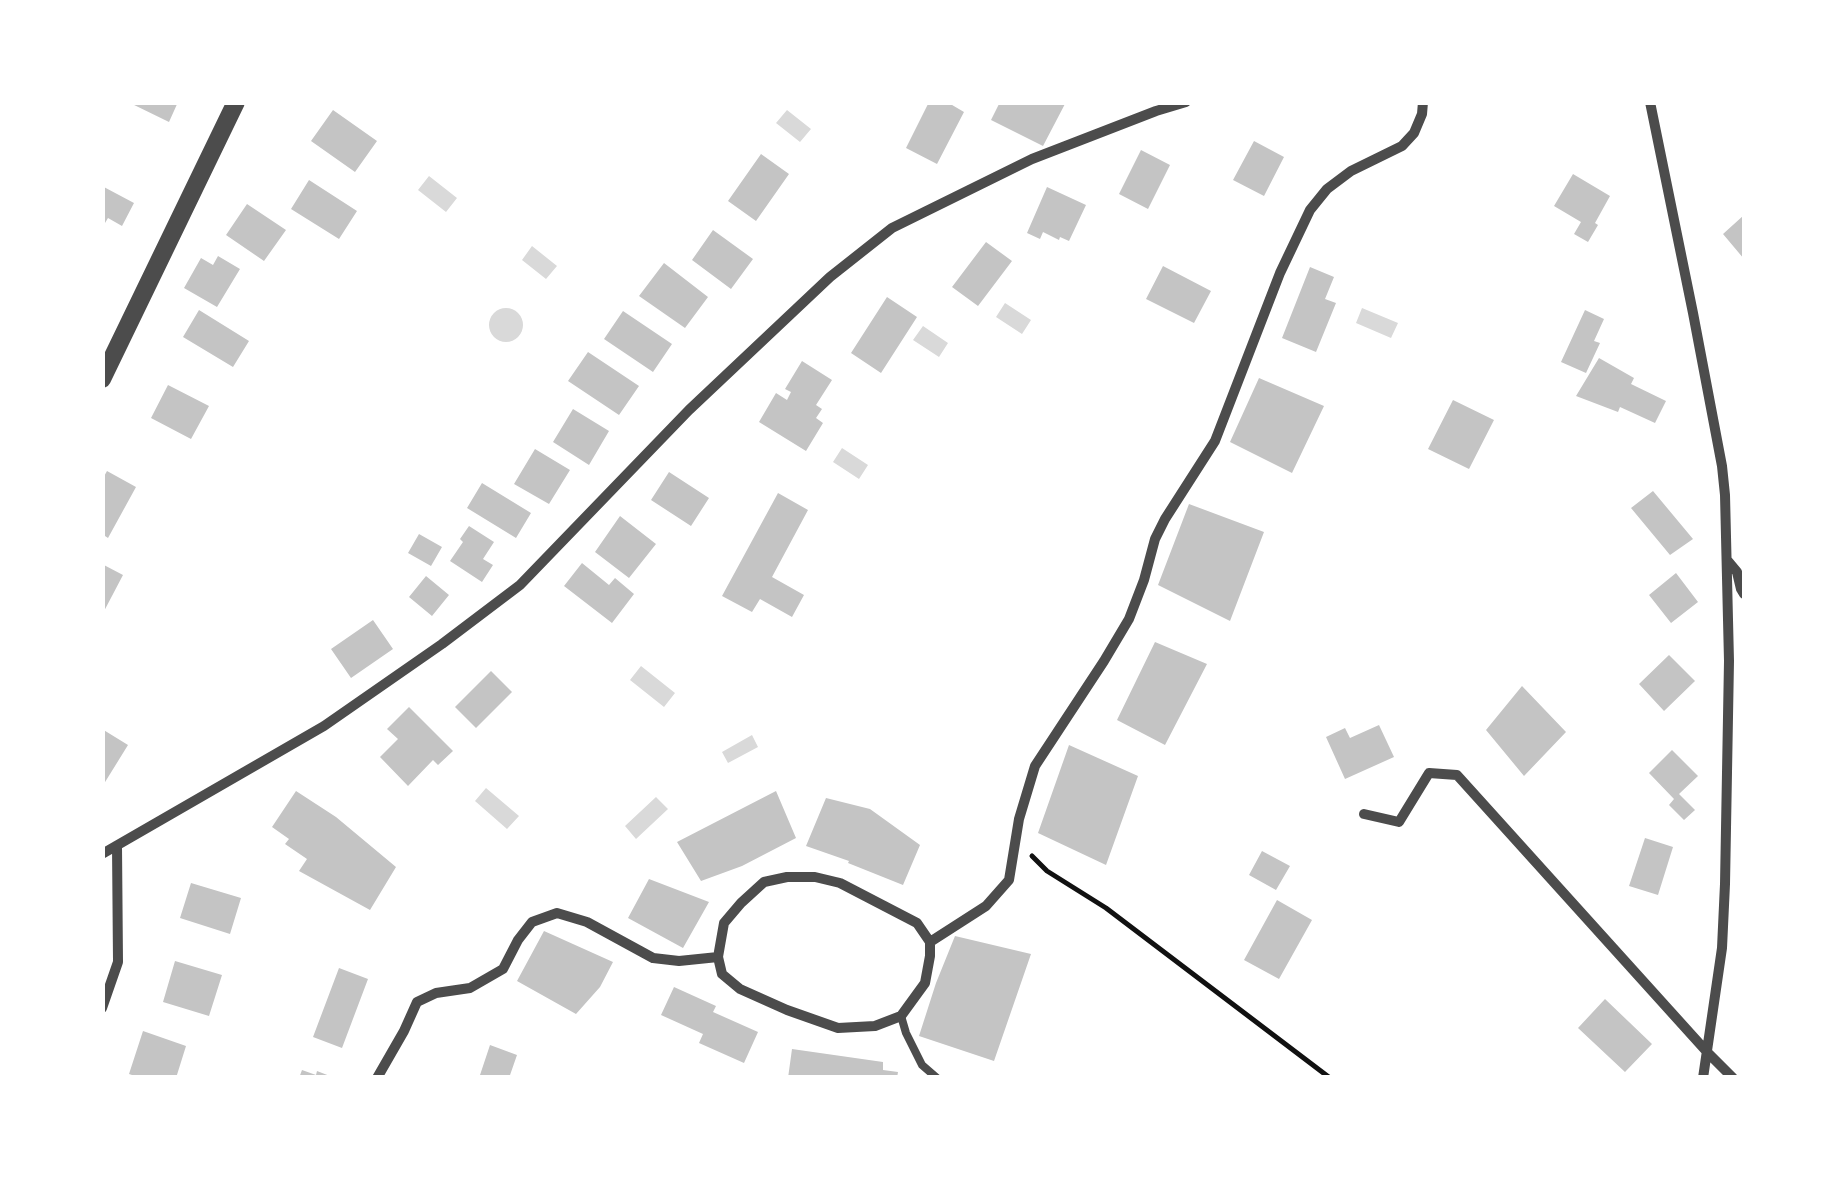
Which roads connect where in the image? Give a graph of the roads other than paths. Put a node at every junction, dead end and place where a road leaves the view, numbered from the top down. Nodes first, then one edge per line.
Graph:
1 (236, 102) edge
2 (1186, 102) edge
3 (1423, 102) edge
4 (1650, 102) edge
5 (102, 378) edge
6 (1727, 560) junction
7 (1744, 594) edge
8 (1364, 814) dead end
9 (117, 846) junction
10 (102, 854) edge
11 (930, 942) junction
12 (718, 957) junction
13 (102, 1008) edge
14 (901, 1016) junction
15 (1708, 1053) junction
16 (377, 1078) edge
17 (937, 1078) edge
18 (1704, 1078) edge
19 (1733, 1078) edge

1 - 5 street
2 - 9 street
3 - 11 street
4 - 6 street
6 - 7 street
6 - 15 street
8 - 15 street
9 - 10 street
9 - 13 street
11 - 12 street
11 - 14 street
12 - 14 street
12 - 16 street
14 - 17 lane
15 - 18 street
15 - 19 street

